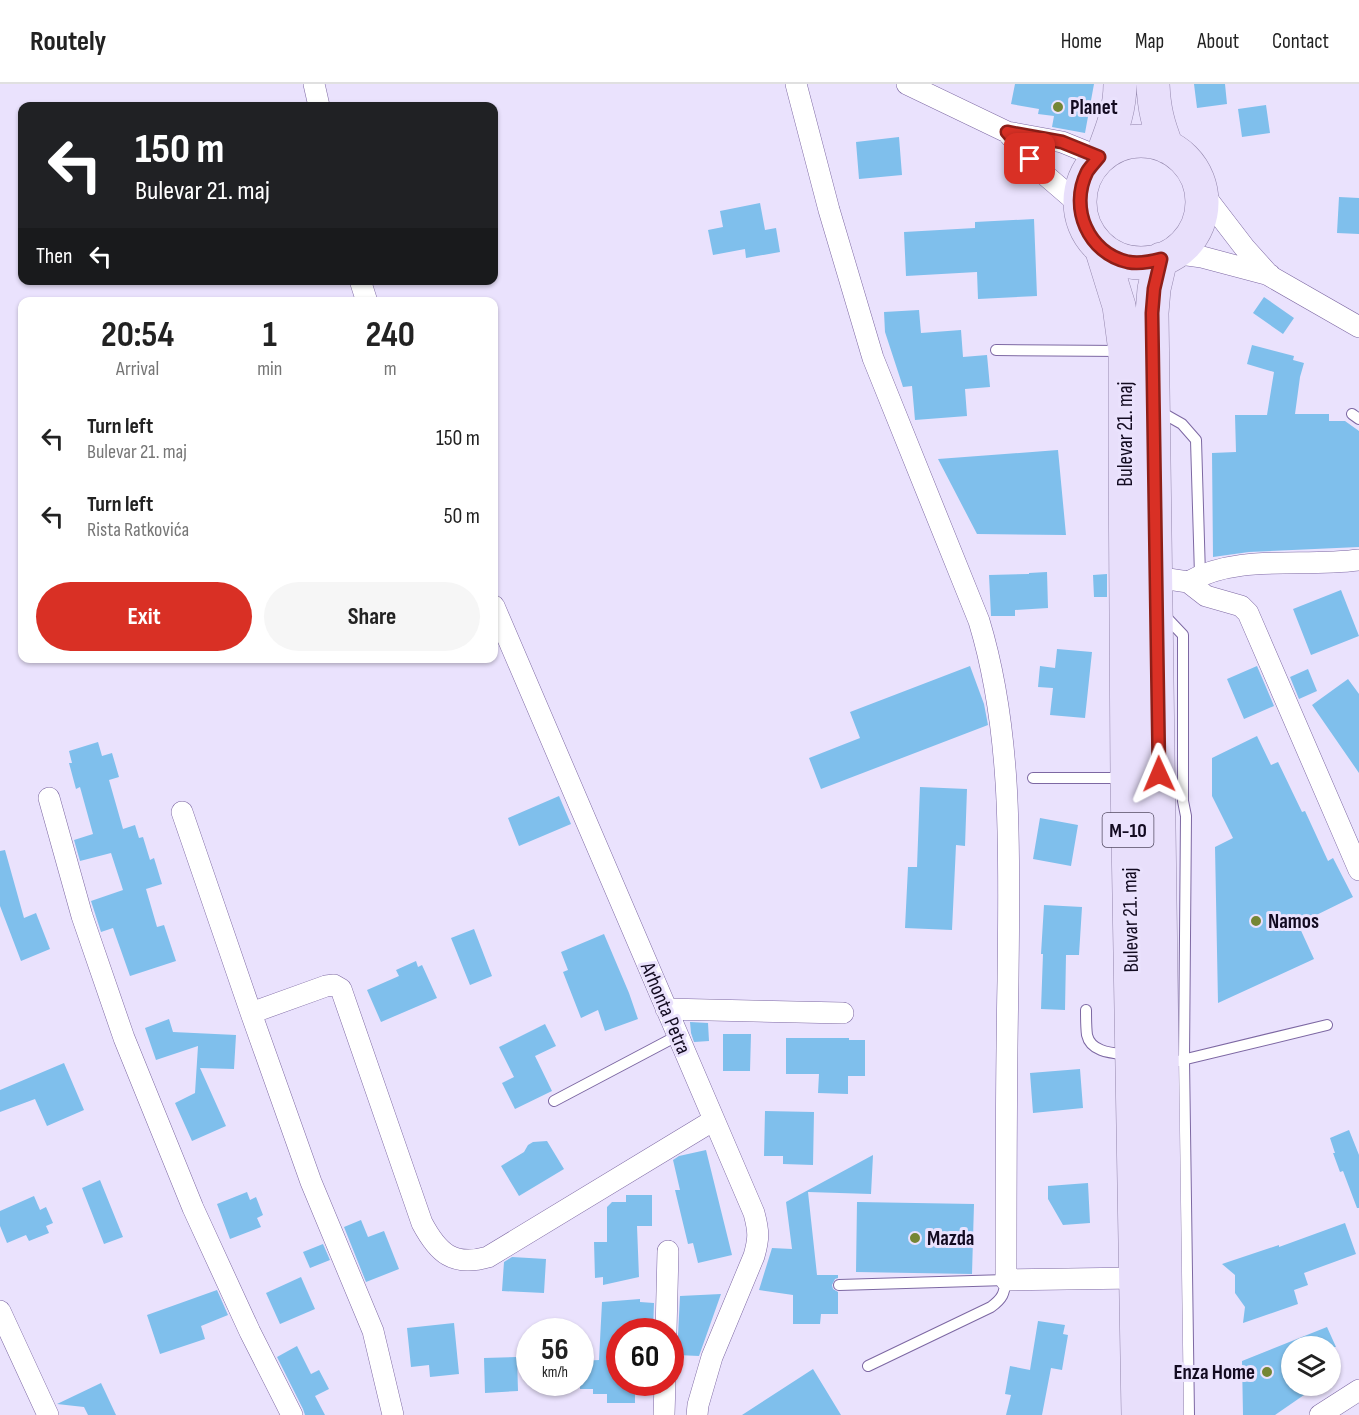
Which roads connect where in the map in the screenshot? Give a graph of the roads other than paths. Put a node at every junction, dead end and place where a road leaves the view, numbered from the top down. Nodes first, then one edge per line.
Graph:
1 (314, 84) edge
2 (796, 84) edge
3 (907, 84) edge
4 (1120, 84) edge
5 (1153, 84) edge
6 (318, 102) edge
7 (1007, 132) junction
8 (1167, 147) junction
9 (1101, 155) junction
10 (1201, 191) junction
11 (1080, 205) junction
12 (1101, 248) junction
13 (1167, 256) junction
14 (1270, 276) junction
15 (1359, 327) edge
16 (996, 350) dead end
17 (1125, 351) junction
18 (1153, 407) junction
19 (1359, 560) edge
20 (1194, 579) junction
21 (1155, 592) junction
22 (498, 615) edge
23 (1033, 778) dead end
24 (1127, 778) junction
25 (48, 798) dead end
26 (182, 812) dead end
27 (1359, 870) edge
28 (666, 1009) junction
29 (1086, 1010) dead end
30 (251, 1013) junction
31 (843, 1013) dead end
32 (1327, 1024) dead end
33 (677, 1036) junction
34 (1132, 1055) junction
35 (1173, 1062) junction
36 (554, 1101) dead end
37 (714, 1120) junction
38 (668, 1251) dead end
39 (1136, 1278) junction
40 (1006, 1280) junction
41 (839, 1285) dead end
42 (0, 1311) edge
43 (666, 1318) edge
44 (868, 1366) dead end
45 (1359, 1390) edge
46 (665, 1396) edge
47 (48, 1415) edge
48 (292, 1415) edge
49 (393, 1415) edge
50 (664, 1415) edge
51 (697, 1415) edge
52 (1138, 1415) edge
53 (1167, 1415) edge
54 (1189, 1415) edge
55 (1320, 1415) edge

1 - 6 street
2 - 40 street
3 - 7 street
4 - 9 main road, Bulevar 21. maj / M-10
5 - 8 main road
7 - 9 street
7 - 11 street
8 - 9 main road
8 - 10 main road
9 - 11 main road, Bulevar 21. maj / M-10
10 - 13 main road
10 - 14 street
11 - 12 main road, Bulevar 21. maj / M-10
12 - 13 main road, Bulevar 21. maj / M-10
12 - 17 main road, Bulevar 21. maj / M-10
13 - 14 street
13 - 18 main road, Bulevar 21. maj / M-10
14 - 15 street
16 - 17 lane
17 - 24 main road, Bulevar 21. maj / M-10
18 - 20 lane
18 - 21 main road, Bulevar 21. maj / M-10
19 - 20 street
20 - 21 street
20 - 27 street
21 - 35 main road, Bulevar 21. maj / M-10
22 - 28 street, Arhonta Petra
23 - 24 lane
24 - 34 main road, Bulevar 21. maj / M-10
25 - 48 street
26 - 30 street
28 - 31 street
28 - 33 street, Arhonta Petra
29 - 34 lane
30 - 37 street
30 - 49 street
32 - 35 lane
33 - 36 lane
33 - 37 street, Arhonta Petra
34 - 39 main road, Bulevar 21. maj / M-10
35 - 53 main road, Bulevar 21. maj / M-10
35 - 54 lane
37 - 51 street, Arhonta Petra
38 - 43 street
39 - 40 street
39 - 52 main road, Bulevar 21. maj / M-10
40 - 41 lane
40 - 44 lane
42 - 47 street
45 - 55 street
46 - 50 street

